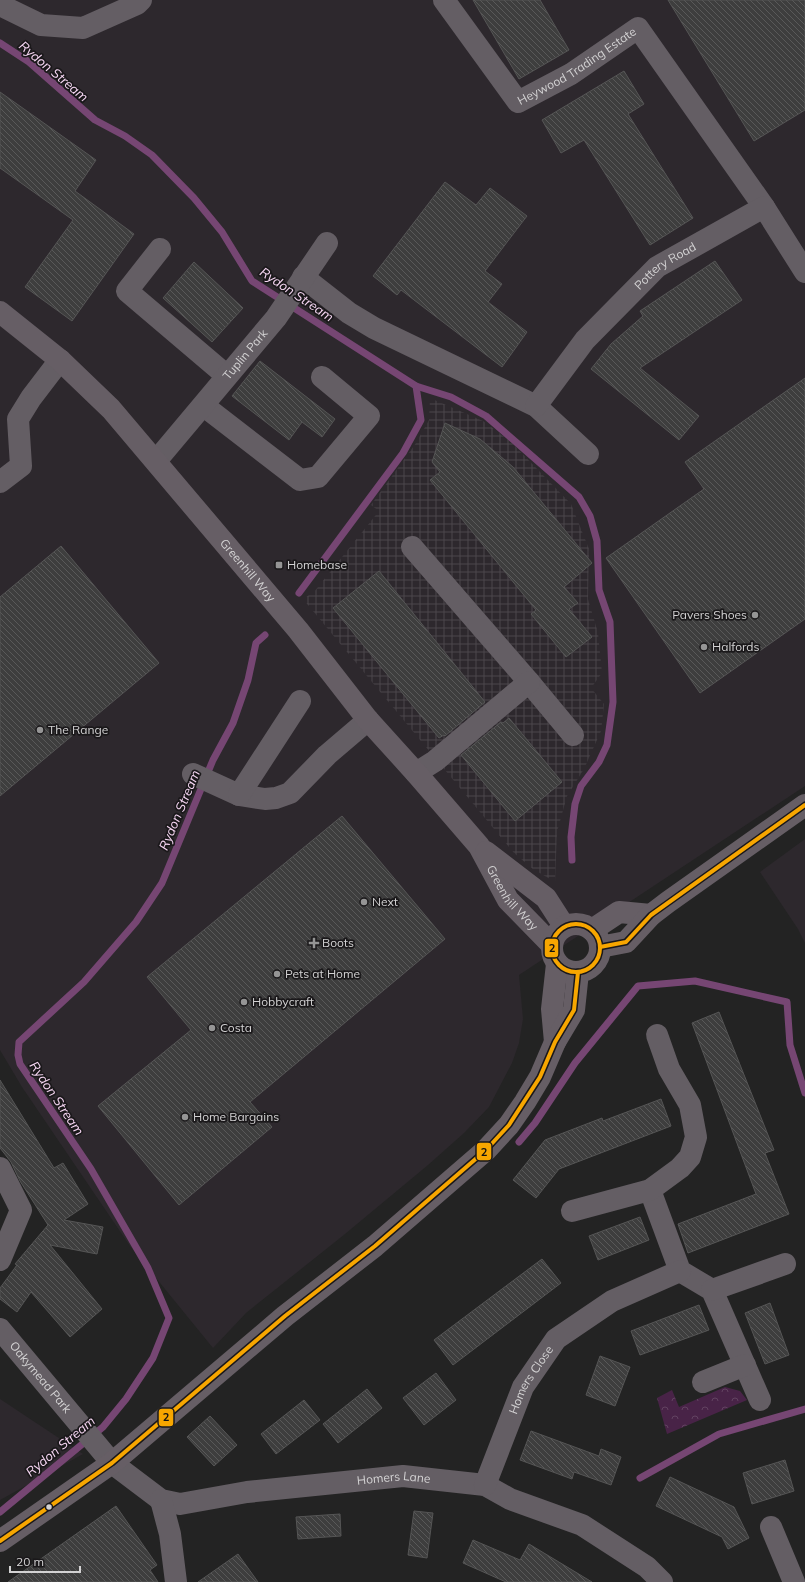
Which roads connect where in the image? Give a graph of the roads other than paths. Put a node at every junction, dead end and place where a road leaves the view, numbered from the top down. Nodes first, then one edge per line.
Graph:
1 (444, 0) edge
2 (136, 1) edge
3 (0, 5) edge
4 (764, 207) junction
5 (327, 243) dead end
6 (160, 249) dead end
7 (805, 272) edge
8 (303, 277) junction
9 (0, 312) edge
10 (60, 360) junction
11 (228, 376) junction
12 (322, 377) dead end
13 (204, 406) junction
14 (536, 406) junction
15 (588, 454) dead end
16 (156, 461) junction
17 (0, 482) edge
18 (412, 547) dead end
19 (530, 682) junction
20 (300, 701) dead end
21 (368, 720) junction
22 (573, 735) dead end
23 (416, 773) junction
24 (193, 774) dead end
25 (239, 795) junction
26 (805, 805) edge
27 (479, 846) junction
28 (651, 915) junction
29 (564, 926) junction
30 (596, 938) junction
31 (554, 954) junction
32 (578, 972) junction
33 (657, 1035) dead end
34 (555, 1042) junction
35 (0, 1168) edge
36 (650, 1190) junction
37 (572, 1211) dead end
38 (0, 1260) edge
39 (785, 1264) dead end
40 (680, 1271) junction
41 (712, 1290) junction
42 (0, 1328) edge
43 (745, 1365) junction
44 (703, 1382) dead end
45 (760, 1400) dead end
46 (112, 1463) junction
47 (485, 1485) junction
48 (161, 1500) junction
49 (771, 1527) dead end
50 (0, 1541) edge
51 (176, 1582) edge
52 (662, 1582) edge
53 (794, 1582) edge

1 - 4 street, Heywood Trading Estate
2 - 3 street
4 - 7 street
4 - 14 street, Pottery Road
5 - 8 street, Tuplin Park
6 - 11 street
8 - 11 street, Tuplin Park
8 - 14 street
9 - 10 main road, Greenhill Way
10 - 16 main road, Greenhill Way
10 - 17 street
11 - 13 street, Tuplin Park
12 - 13 street
13 - 16 street, Tuplin Park
14 - 15 street
16 - 21 main road, Greenhill Way
18 - 19 street
19 - 22 street
19 - 23 street
20 - 25 street
21 - 23 main road, Greenhill Way
21 - 25 street
23 - 27 main road, Greenhill Way
24 - 25 street
26 - 28 main road
27 - 29 main road, Greenhill Way
27 - 31 main road, Greenhill Way
28 - 30 main road
28 - 30 main road
29 - 30 main road
29 - 31 main road
30 - 32 main road
31 - 32 main road
31 - 34 main road
32 - 34 main road
33 - 36 street
34 - 46 main road
35 - 38 street
36 - 37 street
36 - 40 street
39 - 41 street
40 - 41 street
40 - 47 street, Homers Close
41 - 43 street
42 - 46 street, Oakymead Park
43 - 44 street
43 - 45 street
46 - 48 street, Homers Lane
46 - 50 main road
47 - 48 street, Homers Lane
47 - 52 street, Homers Lane
48 - 51 street
49 - 53 street

